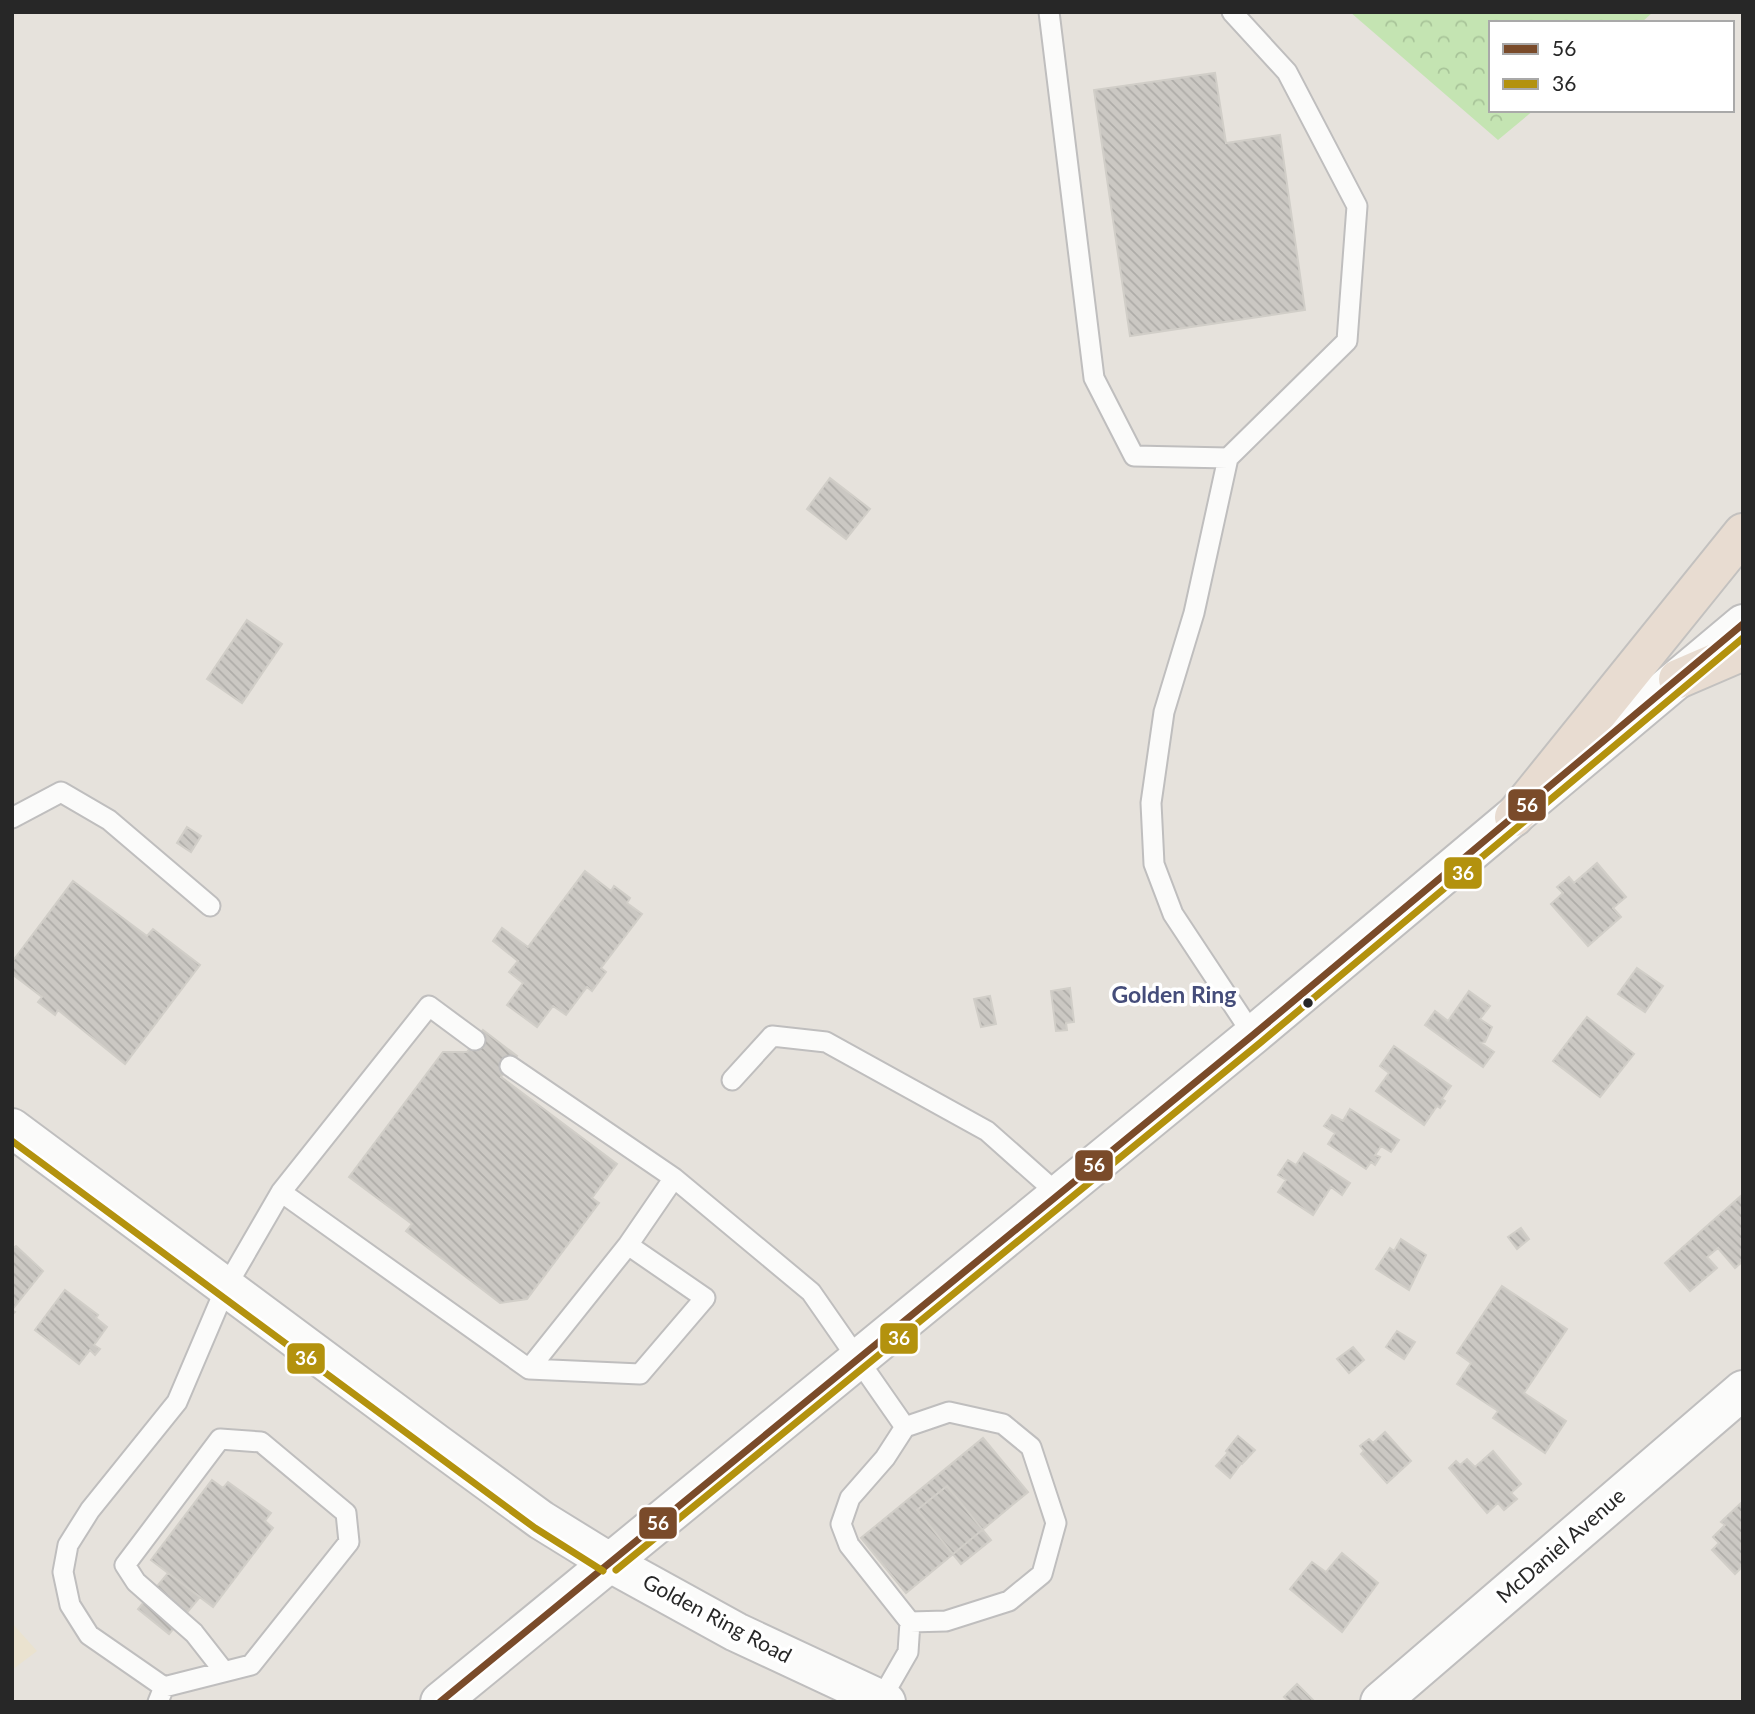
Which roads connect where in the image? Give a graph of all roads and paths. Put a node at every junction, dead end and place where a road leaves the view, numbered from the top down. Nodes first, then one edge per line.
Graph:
1 (1049, 12) edge
2 (1232, 12) edge
3 (1228, 458) junction
4 (1743, 533) edge
5 (1743, 624) edge
6 (1743, 652) edge
7 (1678, 680) junction
8 (1514, 817) junction
9 (12, 818) edge
10 (210, 906) dead end
11 (1253, 1035) junction
12 (475, 1040) dead end
13 (510, 1066) dead end
14 (732, 1080) dead end
15 (12, 1128) edge
16 (674, 1178) junction
17 (281, 1192) junction
18 (1058, 1194) junction
19 (628, 1245) junction
20 (226, 1287) junction
21 (856, 1360) junction
22 (529, 1369) junction
23 (1743, 1390) edge
24 (905, 1427) junction
25 (609, 1562) junction
26 (910, 1622) junction
27 (223, 1671) junction
28 (161, 1694) edge
29 (884, 1701) edge
30 (440, 1702) edge
31 (1380, 1702) edge

1 - 3 lane
2 - 3 lane
3 - 11 lane
4 - 8 highway
5 - 7 main road
6 - 7 highway
7 - 8 main road
8 - 11 main road
9 - 10 lane
11 - 18 main road
12 - 17 lane
13 - 16 lane
14 - 18 lane
15 - 20 main road, Golden Ring Road
16 - 19 lane
16 - 21 lane
17 - 20 lane
17 - 22 lane
18 - 21 main road
19 - 22 lane
19 - 22 lane
20 - 25 main road, Golden Ring Road
20 - 28 lane
21 - 24 lane
21 - 25 main road
23 - 31 main road, McDaniel Avenue
24 - 26 lane
24 - 26 lane
25 - 29 main road, Golden Ring Road
25 - 30 main road
26 - 29 lane
27 - 27 lane
27 - 28 lane

